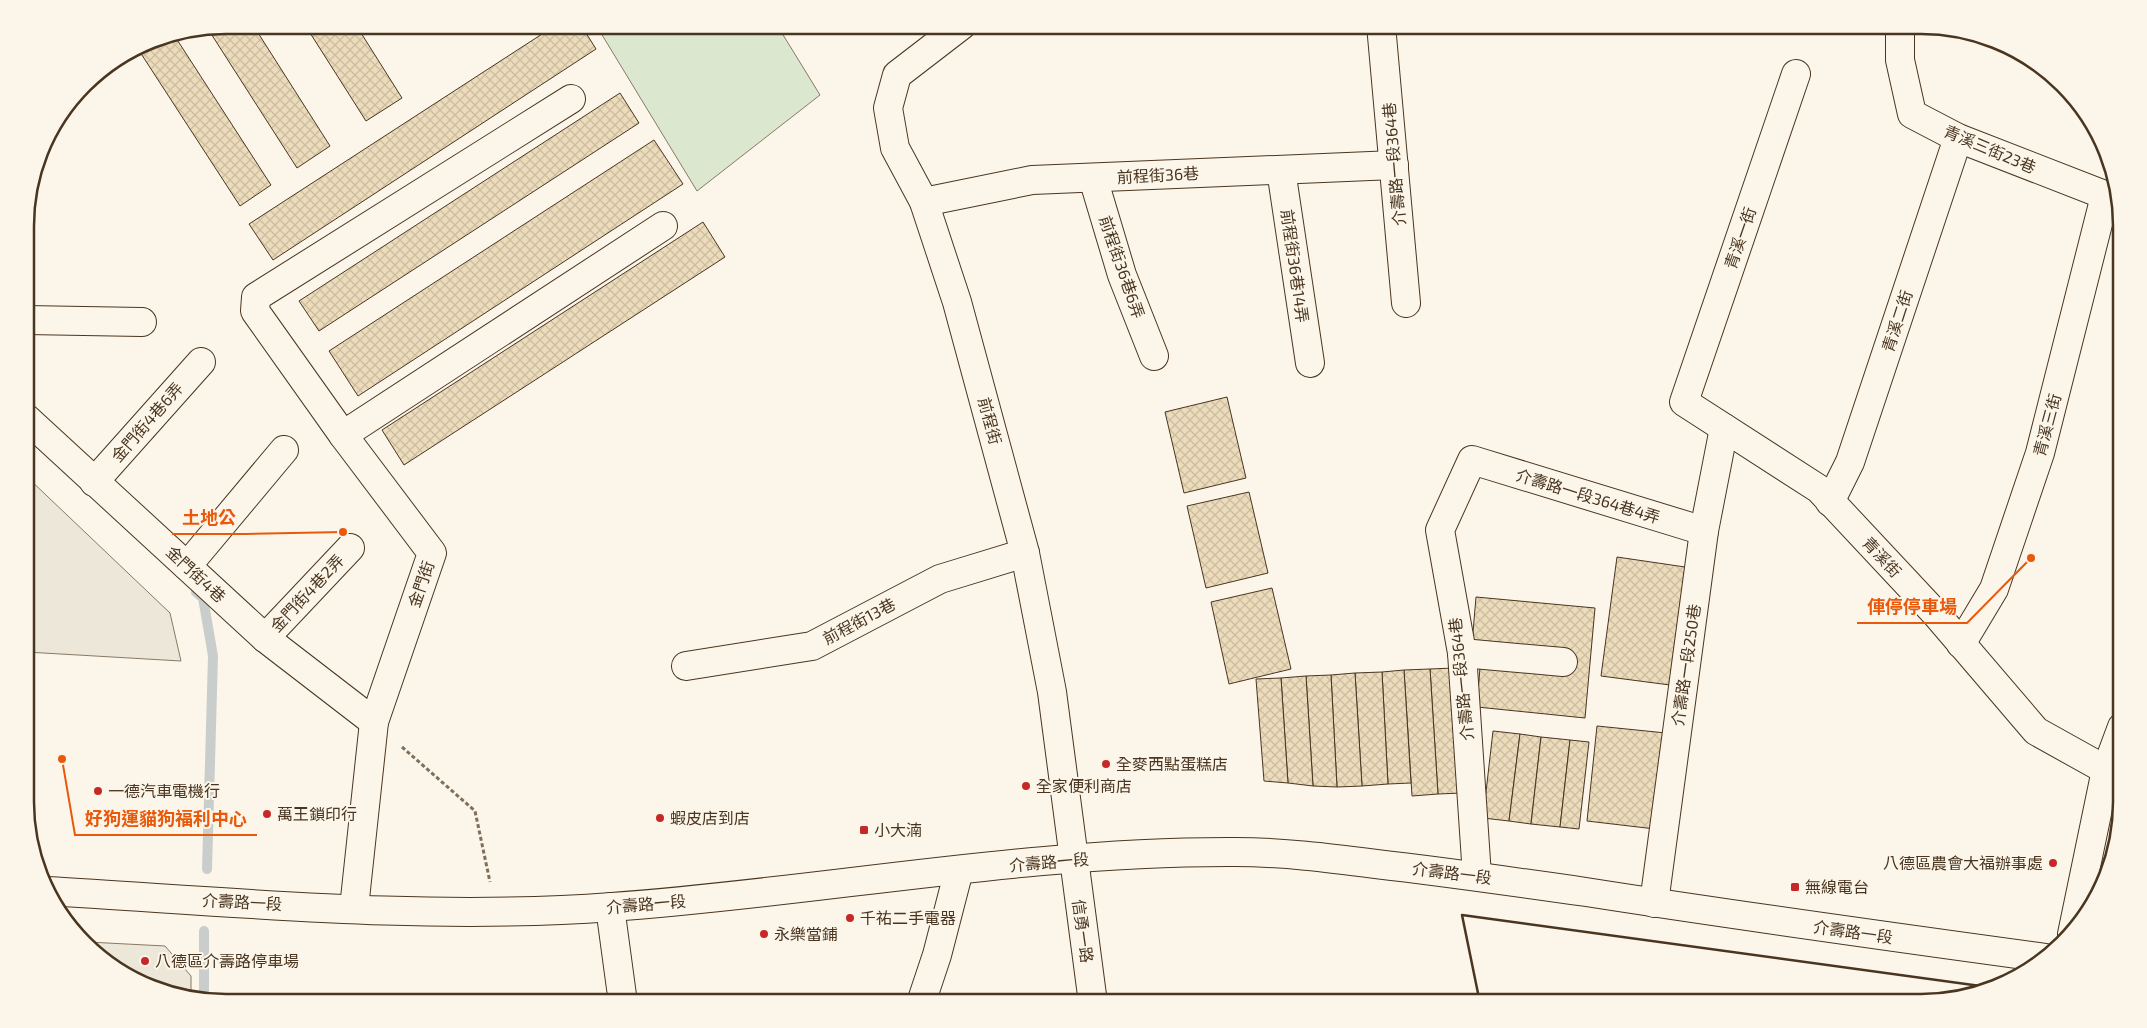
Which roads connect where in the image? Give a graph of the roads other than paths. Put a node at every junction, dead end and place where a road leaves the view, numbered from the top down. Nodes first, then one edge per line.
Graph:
1 (951, 34) edge
2 (1382, 34) edge
3 (1900, 34) edge
4 (1796, 74) dead end
5 (571, 99) dead end
6 (1958, 138) junction
7 (1394, 165) junction
8 (1281, 170) junction
9 (1093, 178) junction
10 (2112, 198) edge
11 (2112, 199) edge
12 (924, 202) junction
13 (663, 226) dead end
14 (1406, 303) dead end
15 (34, 320) edge
16 (142, 322) dead end
17 (1154, 356) dead end
18 (200, 362) dead end
19 (1310, 363) dead end
20 (1684, 402) joint
21 (34, 426) edge
22 (1724, 428) junction
23 (343, 435) junction
24 (284, 450) dead end
25 (1472, 460) joint
26 (94, 482) junction
27 (1830, 502) junction
28 (1704, 531) junction
29 (350, 548) dead end
30 (1025, 553) junction
31 (187, 566) junction
32 (265, 638) junction
33 (1961, 644) junction
34 (1462, 654) junction
35 (1563, 662) dead end
36 (686, 666) dead end
37 (374, 722) junction
38 (2113, 751) edge
39 (2106, 770) junction
40 (1073, 859) junction
41 (959, 870) junction
42 (1477, 876) junction
43 (56, 892) edge
44 (1654, 903) junction
45 (610, 907) junction
46 (354, 908) junction
47 (2076, 917) edge
48 (2036, 957) edge
49 (623, 994) edge
50 (924, 994) edge
51 (1092, 994) edge

1 - 12 street, 前程街
2 - 7 street, 介壽路一段364巷
3 - 6 street, 青溪三街23巷
4 - 20 street, 青溪一街
5 - 23 street, 金門街
6 - 10 street, 青溪三街23巷
6 - 27 street, 青溪二街
7 - 8 street, 前程街36巷
7 - 14 street, 介壽路一段364巷
8 - 9 street, 前程街36巷
8 - 19 street, 前程街36巷14弄
9 - 12 street, 前程街36巷
9 - 17 street, 前程街36巷6弄
11 - 33 street, 青溪三街
12 - 30 street, 前程街
13 - 23 street
15 - 16 street
18 - 26 street, 金門街4巷6弄
20 - 22 street, 青溪街
21 - 26 street, 金門街4巷
22 - 27 street, 青溪街
22 - 28 street, 介壽路一段250巷
23 - 37 street, 金門街
24 - 31 street
25 - 28 street, 介壽路一段364巷4弄
25 - 34 street, 介壽路一段364巷
26 - 31 street, 金門街4巷
27 - 33 street, 青溪街
28 - 44 street, 介壽路一段250巷
29 - 32 street, 金門街4巷2弄
30 - 36 street, 前程街13巷
30 - 40 street, 前程街
31 - 32 street, 金門街4巷
32 - 37 street, 金門街4巷
33 - 39 street, 青溪街
34 - 35 street
34 - 42 street, 介壽路一段364巷
37 - 46 street, 金門街
38 - 39 street
39 - 47 street
40 - 41 street, 介壽路一段
40 - 42 street, 介壽路一段
40 - 51 street, 信勇一路
41 - 45 street, 介壽路一段
41 - 50 street
42 - 44 street, 介壽路一段
43 - 46 street, 介壽路一段
44 - 48 street, 介壽路一段
45 - 46 street, 介壽路一段
45 - 49 street

